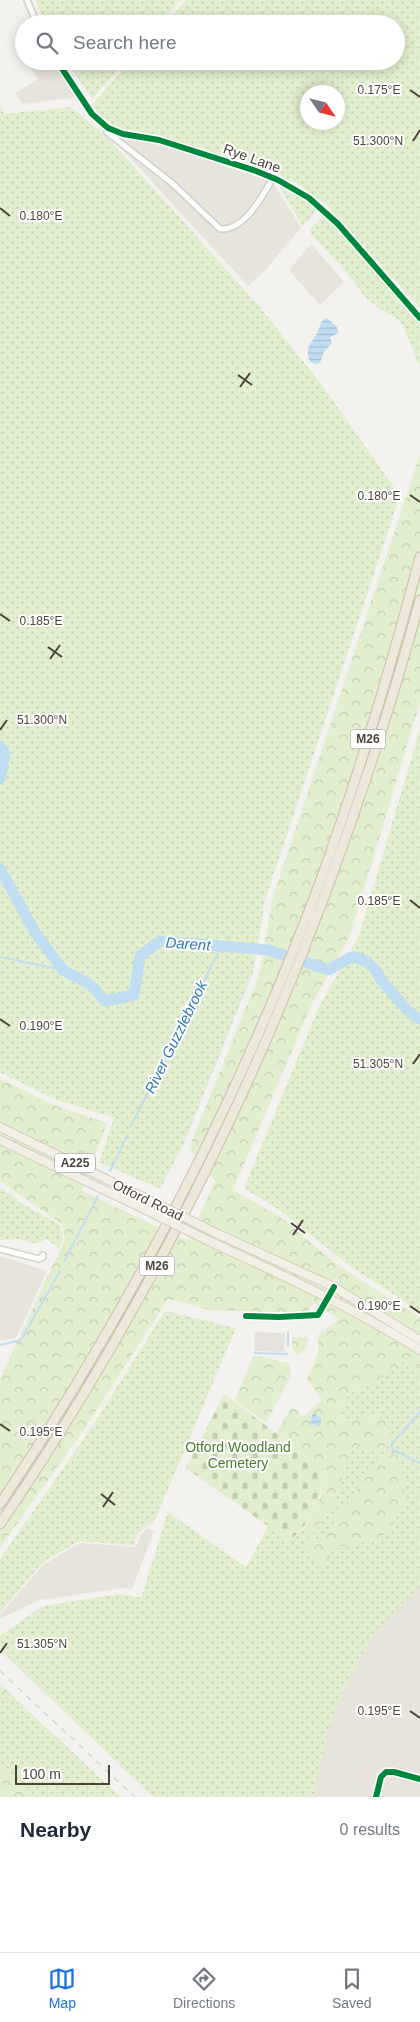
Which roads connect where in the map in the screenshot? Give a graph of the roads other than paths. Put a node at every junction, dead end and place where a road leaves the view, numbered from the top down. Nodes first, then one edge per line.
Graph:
1 (27, 0) edge
2 (33, 15) edge
3 (63, 70) edge
4 (108, 128) junction
5 (273, 178) junction
6 (420, 318) edge
7 (420, 557) edge
8 (420, 600) edge
9 (0, 1127) edge
10 (0, 1140) edge
11 (0, 1249) edge
12 (43, 1255) dead end
13 (334, 1287) junction
14 (327, 1297) junction
15 (246, 1316) dead end
16 (420, 1340) edge
17 (420, 1350) edge
18 (0, 1504) edge
19 (0, 1524) edge
20 (420, 1779) edge
21 (376, 1797) edge

1 - 2 street
3 - 4 street, Rye Lane
4 - 5 street, Rye Lane
4 - 5 street
5 - 6 street, Rye Lane
7 - 18 highway, M26
8 - 19 highway, M26
9 - 13 main road, Otford Road / A225, bridge
10 - 14 main road, Otford Road / A225, bridge
11 - 12 street
13 - 14 street
13 - 16 main road, A225
14 - 15 street
14 - 17 main road, A225
20 - 21 street

